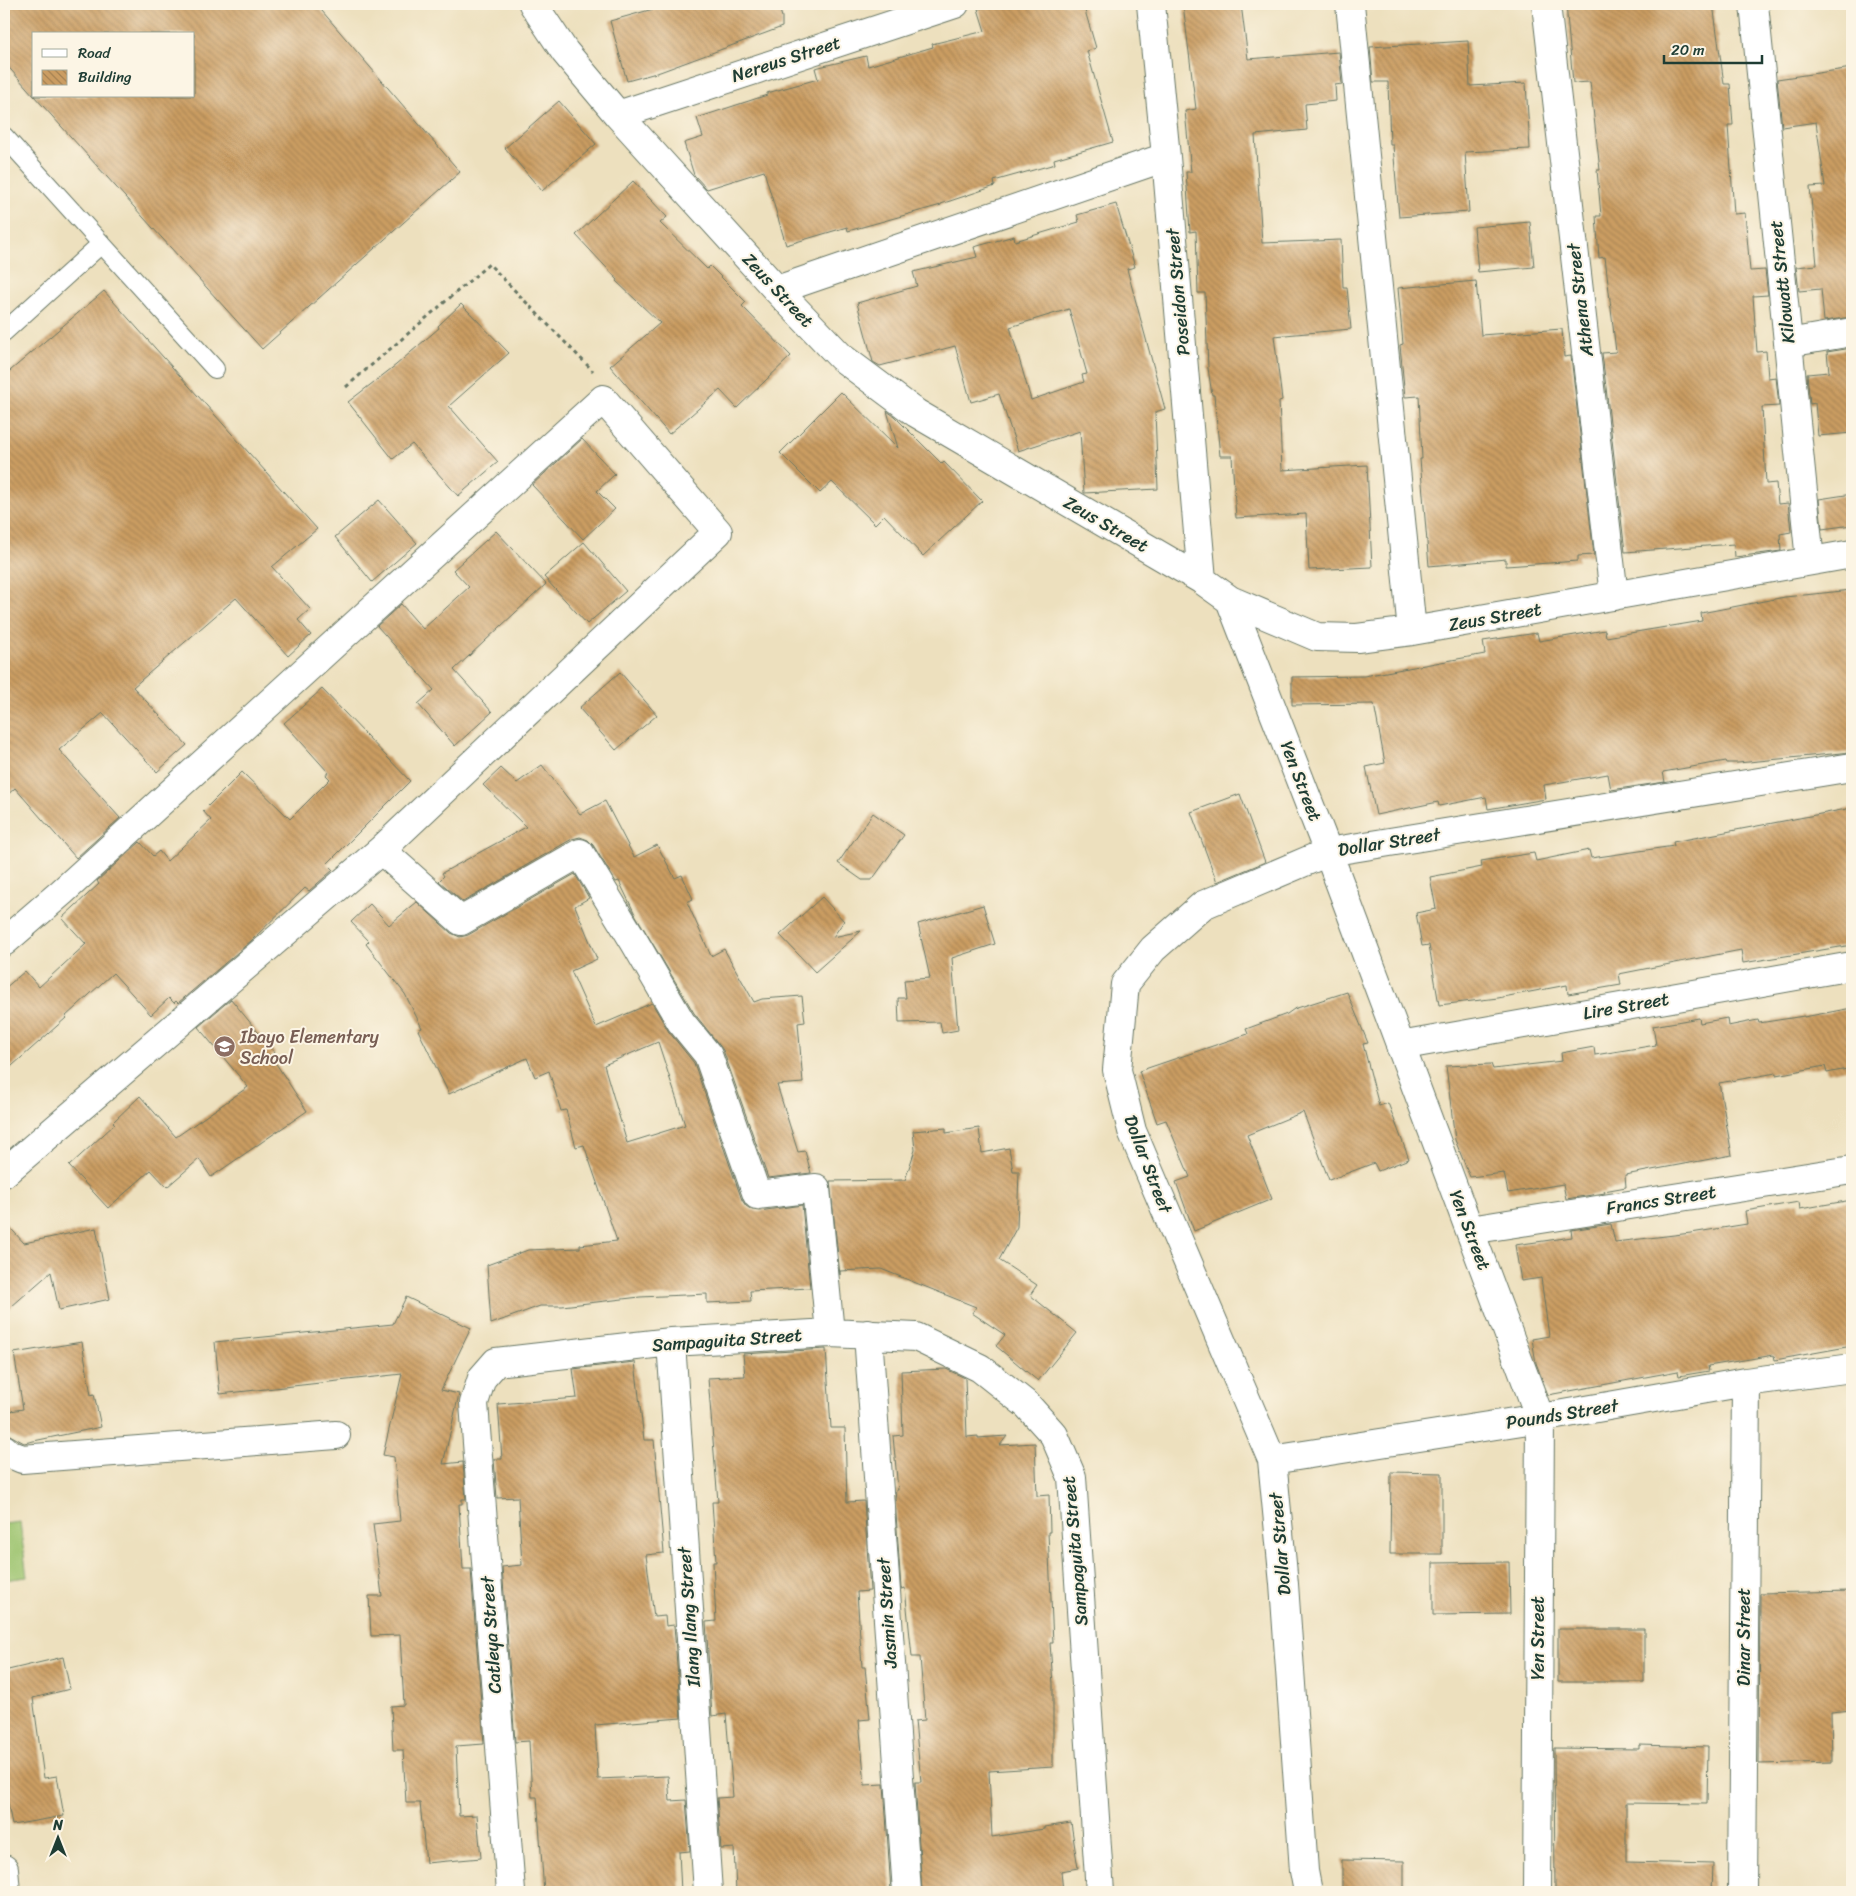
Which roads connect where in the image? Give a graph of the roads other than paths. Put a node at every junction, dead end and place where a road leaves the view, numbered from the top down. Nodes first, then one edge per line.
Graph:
1 (533, 4) edge
2 (955, 4) edge
3 (1151, 4) edge
4 (1350, 4) edge
5 (1546, 4) edge
6 (1754, 4) edge
7 (618, 115) junction
8 (4, 136) edge
9 (1166, 157) junction
10 (101, 244) junction
11 (777, 290) junction
12 (4, 332) edge
13 (1852, 332) edge
14 (1788, 343) junction
15 (215, 369) dead end
16 (1852, 554) edge
17 (1810, 561) junction
18 (1202, 580) junction
19 (1614, 596) junction
20 (1230, 600) junction
21 (1412, 631) junction
22 (1852, 767) edge
23 (381, 850) junction
24 (1328, 852) junction
25 (4, 942) edge
26 (1852, 966) edge
27 (1400, 1046) junction
28 (1852, 1170) edge
29 (4, 1173) edge
30 (1470, 1230) junction
31 (830, 1333) junction
32 (868, 1334) junction
33 (670, 1342) junction
34 (1852, 1368) edge
35 (482, 1378) joint
36 (1746, 1382) junction
37 (1540, 1418) junction
38 (336, 1435) dead end
39 (4, 1449) edge
40 (1272, 1460) junction
41 (4, 1869) edge
42 (6, 1892) edge
43 (511, 1892) edge
44 (708, 1892) edge
45 (907, 1892) edge
46 (1100, 1892) edge
47 (1308, 1892) edge
48 (1537, 1892) edge
49 (1742, 1892) edge

1 - 7 street, Zeus Street
2 - 7 street, Nereus Street
3 - 9 street, Poseidon Street
4 - 21 street
5 - 19 street, Athena Street
6 - 14 street, Kilowatt Street
7 - 11 street, Zeus Street
8 - 10 lane
9 - 11 street
9 - 18 street, Poseidon Street
10 - 12 lane
10 - 15 lane
11 - 18 street, Zeus Street
13 - 14 street
14 - 17 street, Kilowatt Street
16 - 17 street, Zeus Street
17 - 19 street, Zeus Street
18 - 20 street, Zeus Street
19 - 21 street, Zeus Street
20 - 21 street, Zeus Street
20 - 24 street, Yen Street
22 - 24 street, Dollar Street
23 - 25 street
23 - 29 street
23 - 31 street
24 - 27 street, Yen Street
24 - 40 street, Dollar Street
26 - 27 street, Lire Street
27 - 30 street, Yen Street
28 - 30 street, Francs Street
30 - 37 street, Yen Street
31 - 32 street, Sampaguita Street
31 - 33 street, Sampaguita Street
32 - 45 street, Jasmin Street
32 - 46 street, Sampaguita Street
33 - 35 street, Sampaguita Street
33 - 44 street, Ilang Ilang Street
34 - 36 street, Pounds Street
35 - 43 street, Catleya Street
36 - 37 street, Pounds Street
36 - 49 street, Dinar Street
37 - 40 street, Pounds Street
37 - 48 street, Yen Street
38 - 39 street
40 - 47 street, Dollar Street
41 - 42 street

